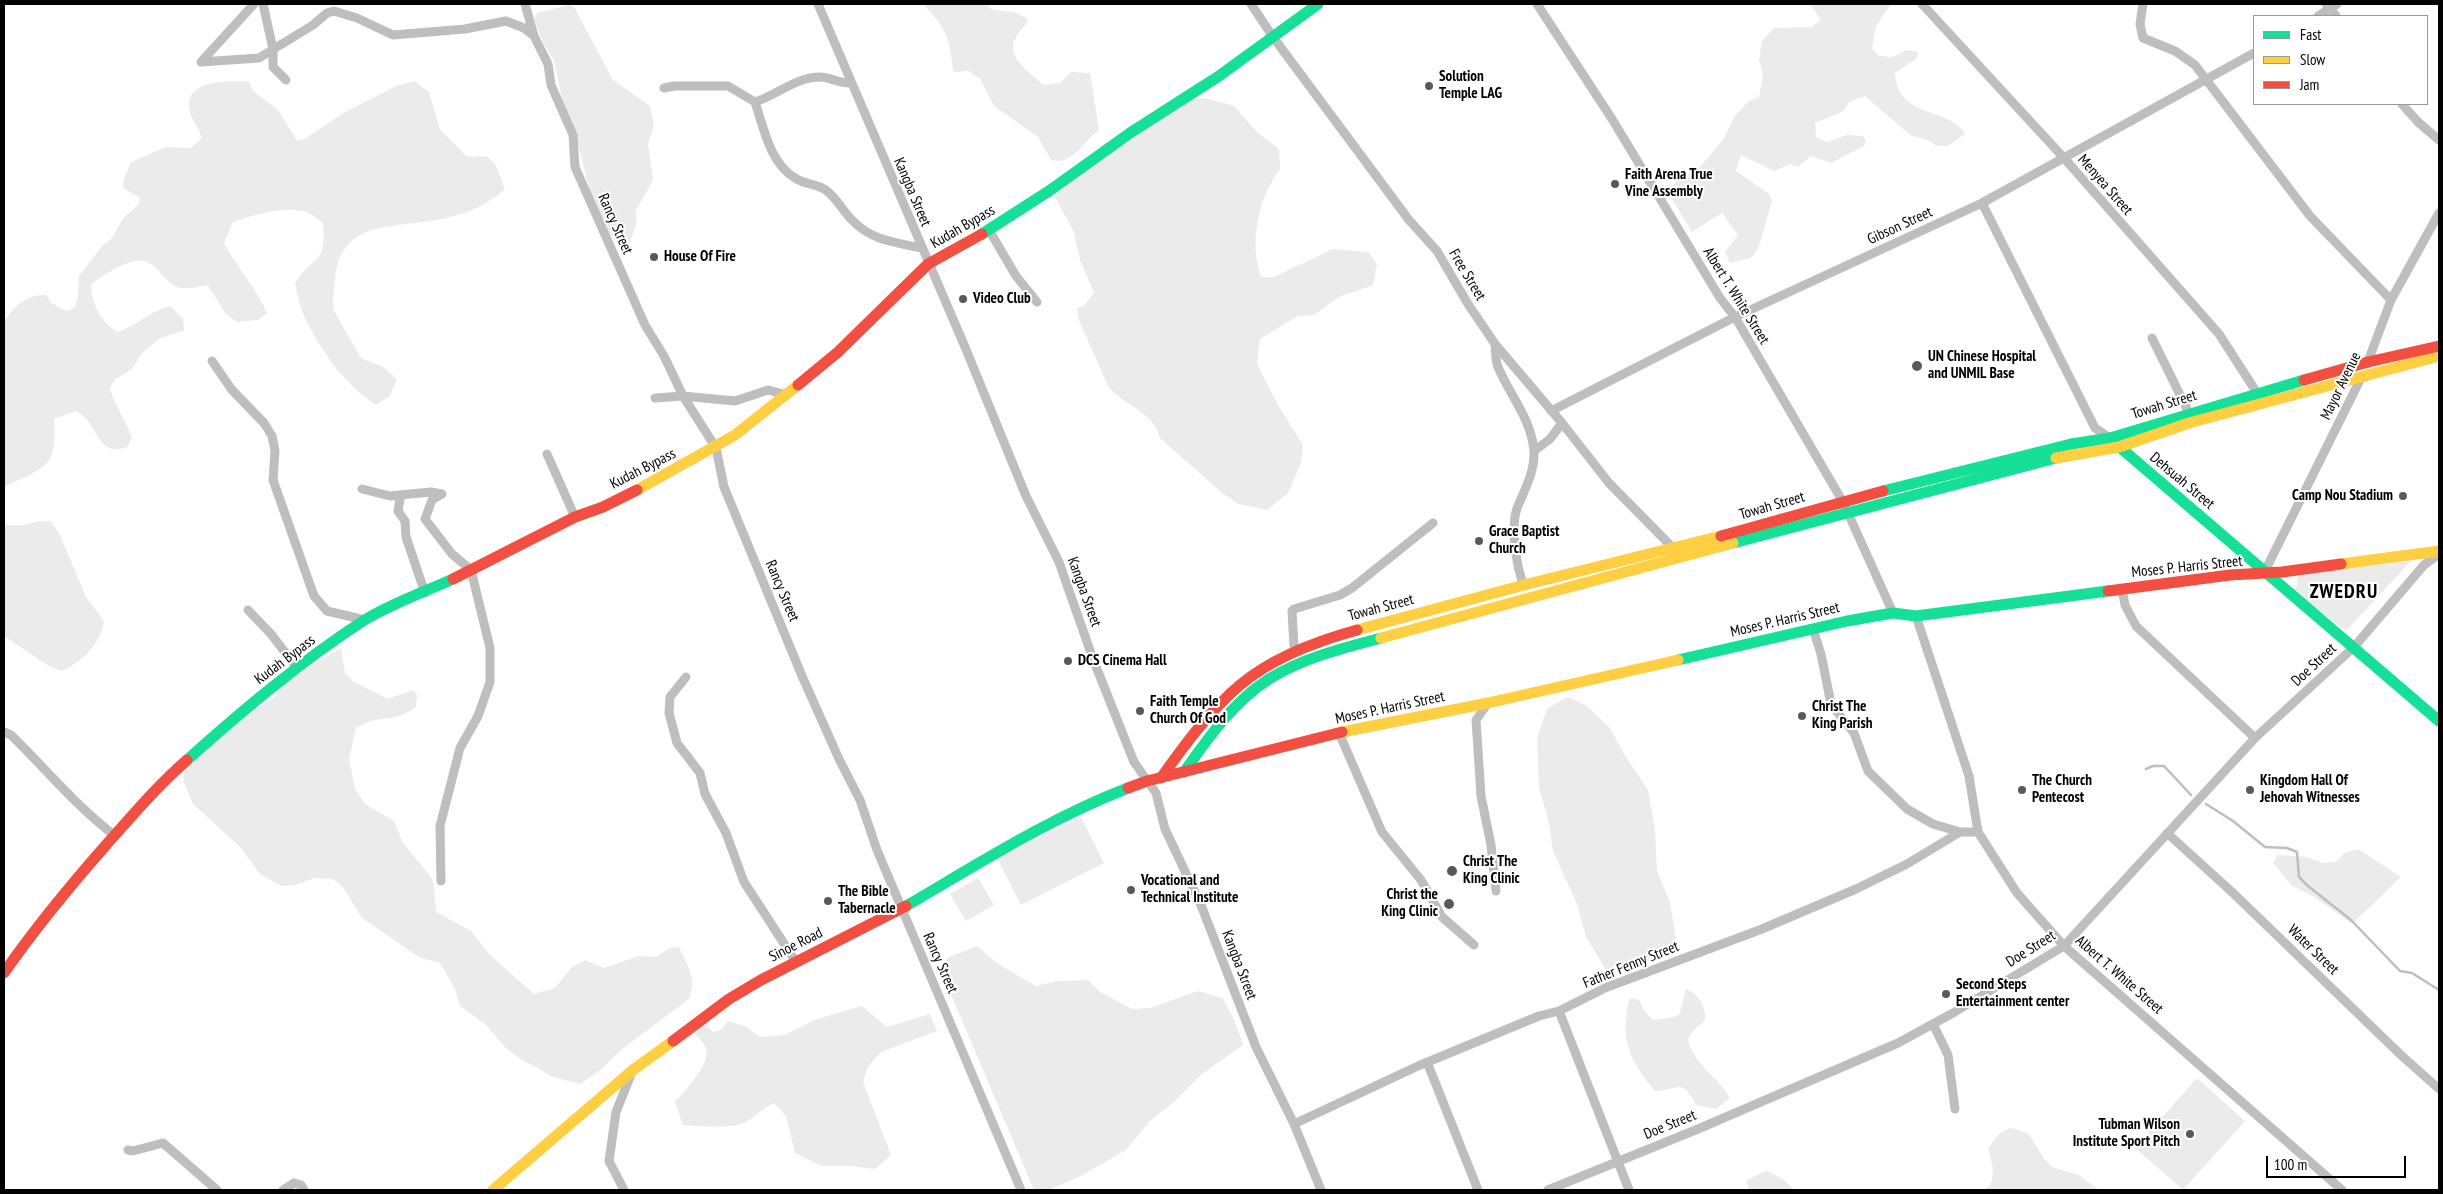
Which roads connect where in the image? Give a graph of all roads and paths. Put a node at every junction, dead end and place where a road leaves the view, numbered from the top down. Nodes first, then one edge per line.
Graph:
1 (254, 4) edge
2 (263, 4) edge
3 (525, 4) edge
4 (818, 4) edge
5 (1251, 4) edge
6 (1318, 4) edge
7 (1537, 4) edge
8 (1922, 4) edge
9 (2143, 4) edge
10 (2332, 8) edge
11 (2320, 15) edge
12 (534, 36) junction
13 (1272, 36) junction
14 (273, 49) junction
15 (2253, 54) edge
16 (286, 80) dead end
17 (2207, 81) junction
18 (851, 83) junction
19 (664, 88) dead end
20 (755, 102) junction
21 (2403, 105) edge
22 (2439, 140) edge
23 (2064, 158) junction
24 (1982, 203) junction
25 (2439, 214) edge
26 (989, 230) junction
27 (921, 248) junction
28 (928, 264) junction
29 (2391, 300) junction
30 (1037, 302) dead end
31 (1735, 317) junction
32 (2152, 338) dead end
33 (1495, 344) junction
34 (2439, 346) edge
35 (2439, 356) edge
36 (212, 361) dead end
37 (2368, 362) junction
38 (2362, 376) junction
39 (2257, 393) junction
40 (787, 395) junction
41 (683, 396) junction
42 (655, 398) dead end
43 (1552, 411) junction
44 (2189, 413) junction
45 (1562, 423) junction
46 (2110, 438) junction
47 (2118, 447) junction
48 (716, 448) junction
49 (1534, 452) junction
50 (547, 454) dead end
51 (362, 489) dead end
52 (398, 495) junction
53 (1842, 502) junction
54 (1849, 513) junction
55 (575, 517) junction
56 (1433, 522) dead end
57 (1674, 550) junction
58 (2439, 552) edge
59 (471, 570) junction
60 (2268, 573) junction
61 (1524, 585) junction
62 (2122, 589) junction
63 (424, 593) junction
64 (248, 610) dead end
65 (1893, 613) junction
66 (1916, 616) junction
67 (365, 620) junction
68 (1813, 629) junction
69 (1294, 646) dead end
70 (2354, 647) junction
71 (297, 668) junction
72 (686, 678) dead end
73 (1488, 703) junction
74 (2439, 722) edge
75 (4, 732) edge
76 (1339, 733) junction
77 (2255, 738) junction
78 (1184, 772) junction
79 (1161, 778) junction
80 (1147, 781) junction
81 (1960, 832) junction
82 (1978, 832) junction
83 (2166, 833) junction
84 (114, 835) junction
85 (441, 881) dead end
86 (1496, 890) dead end
87 (901, 909) junction
88 (1474, 945) dead end
89 (2064, 946) junction
90 (796, 962) junction
91 (4, 973) edge
92 (1559, 1012) junction
93 (1933, 1024) junction
94 (1427, 1062) junction
95 (634, 1070) junction
96 (2439, 1089) edge
97 (1956, 1109) dead end
98 (1294, 1124) junction
99 (128, 1150) dead end
100 (1618, 1161) junction
101 (217, 1190) edge
102 (284, 1190) edge
103 (304, 1190) edge
104 (493, 1190) edge
105 (624, 1190) edge
106 (1021, 1190) edge
107 (1321, 1190) edge
108 (1478, 1190) edge
109 (1548, 1190) edge
110 (1629, 1190) edge
111 (2342, 1190) edge

1 - 14 street
2 - 14 street
3 - 12 street, Rancy Street
4 - 18 street, Kangba Street
5 - 13 street, Free Street
6 - 13 main road, Kudah Bypass
7 - 31 street, Albert T. White Street
8 - 23 street, Menyea Street
9 - 17 street
10 - 11 street
12 - 14 street
12 - 41 street, Rancy Street
13 - 26 main road, Kudah Bypass
13 - 33 street, Free Street
14 - 16 street
15 - 17 street, Gibson Street
17 - 23 street, Gibson Street
17 - 29 street
18 - 20 street
18 - 27 street, Kangba Street
19 - 20 street
20 - 27 street
21 - 22 street
23 - 24 street, Gibson Street
23 - 39 street, Menyea Street
24 - 31 street, Gibson Street
24 - 46 street, Dehsuah Street
25 - 29 street, Mayor Avenue
26 - 28 main road, Kudah Bypass
26 - 30 street
27 - 28 street, Kangba Street
28 - 40 main road, Kudah Bypass
28 - 80 street, Kangba Street
29 - 37 street, Mayor Avenue
31 - 43 street, Gibson Street
31 - 53 street, Albert T. White Street
32 - 44 street
33 - 43 street, Free Street
33 - 49 street
34 - 37 main road, Towah Street
35 - 38 main road, Towah Street
36 - 67 street
37 - 38 street, Mayor Avenue
37 - 39 main road, Towah Street
38 - 47 main road, Towah Street
38 - 60 street, Mayor Avenue
39 - 44 main road, Towah Street
40 - 41 street
40 - 48 main road, Kudah Bypass
41 - 42 street
41 - 48 street, Rancy Street
43 - 45 street, Free Street
44 - 46 main road, Towah Street
45 - 49 street
45 - 57 street, Free Street
46 - 47 main road, Dehsuah Street
46 - 53 main road, Towah Street
47 - 54 main road, Towah Street
47 - 60 main road, Dehsuah Street
48 - 55 main road, Kudah Bypass
48 - 87 street, Rancy Street
49 - 61 street
50 - 55 street
51 - 52 street
52 - 59 street
52 - 63 street
53 - 54 street, Albert T. White Street
53 - 57 main road, Towah Street
54 - 65 street, Albert T. White Street
54 - 78 main road, Towah Street
55 - 59 main road, Kudah Bypass
56 - 69 street
57 - 61 main road, Towah Street
58 - 60 main road, Moses P. Harris Street
58 - 70 street, Doe Street
59 - 63 main road, Kudah Bypass
59 - 85 street
60 - 62 main road, Moses P. Harris Street
60 - 70 main road, Dehsuah Street
61 - 79 main road, Towah Street
62 - 66 main road, Moses P. Harris Street
62 - 77 street
63 - 67 main road, Kudah Bypass
64 - 71 street
65 - 66 main road, Moses P. Harris Street
65 - 68 main road, Moses P. Harris Street
66 - 82 street, Albert T. White Street
67 - 71 main road, Kudah Bypass
68 - 73 main road, Moses P. Harris Street
68 - 81 street
70 - 74 main road, Dehsuah Street
70 - 77 street, Doe Street
71 - 84 main road, Kudah Bypass
72 - 90 street
73 - 76 main road, Moses P. Harris Street
73 - 86 street
75 - 84 street
76 - 78 main road, Moses P. Harris Street
76 - 88 street
77 - 83 street, Doe Street
78 - 79 main road, Moses P. Harris Street
79 - 80 main road, Moses P. Harris Street
80 - 87 main road, Sinoe Road
80 - 98 street, Kangba Street
81 - 82 street
81 - 92 street, Father Fenny Street
82 - 89 street, Albert T. White Street
83 - 89 street, Doe Street
83 - 96 street, Water Street
84 - 91 main road, Kudah Bypass
87 - 90 main road, Sinoe Road
87 - 106 street, Rancy Street
89 - 93 street, Doe Street
89 - 111 street, Albert T. White Street
90 - 95 main road, Sinoe Road
92 - 94 street, Father Fenny Street
92 - 100 street
93 - 97 street
93 - 100 street, Doe Street
94 - 98 street, Father Fenny Street
94 - 108 street
95 - 104 main road, Sinoe Road
95 - 105 street
98 - 107 street, Kangba Street
99 - 101 street
100 - 109 street, Doe Street
100 - 110 street
102 - 103 street

